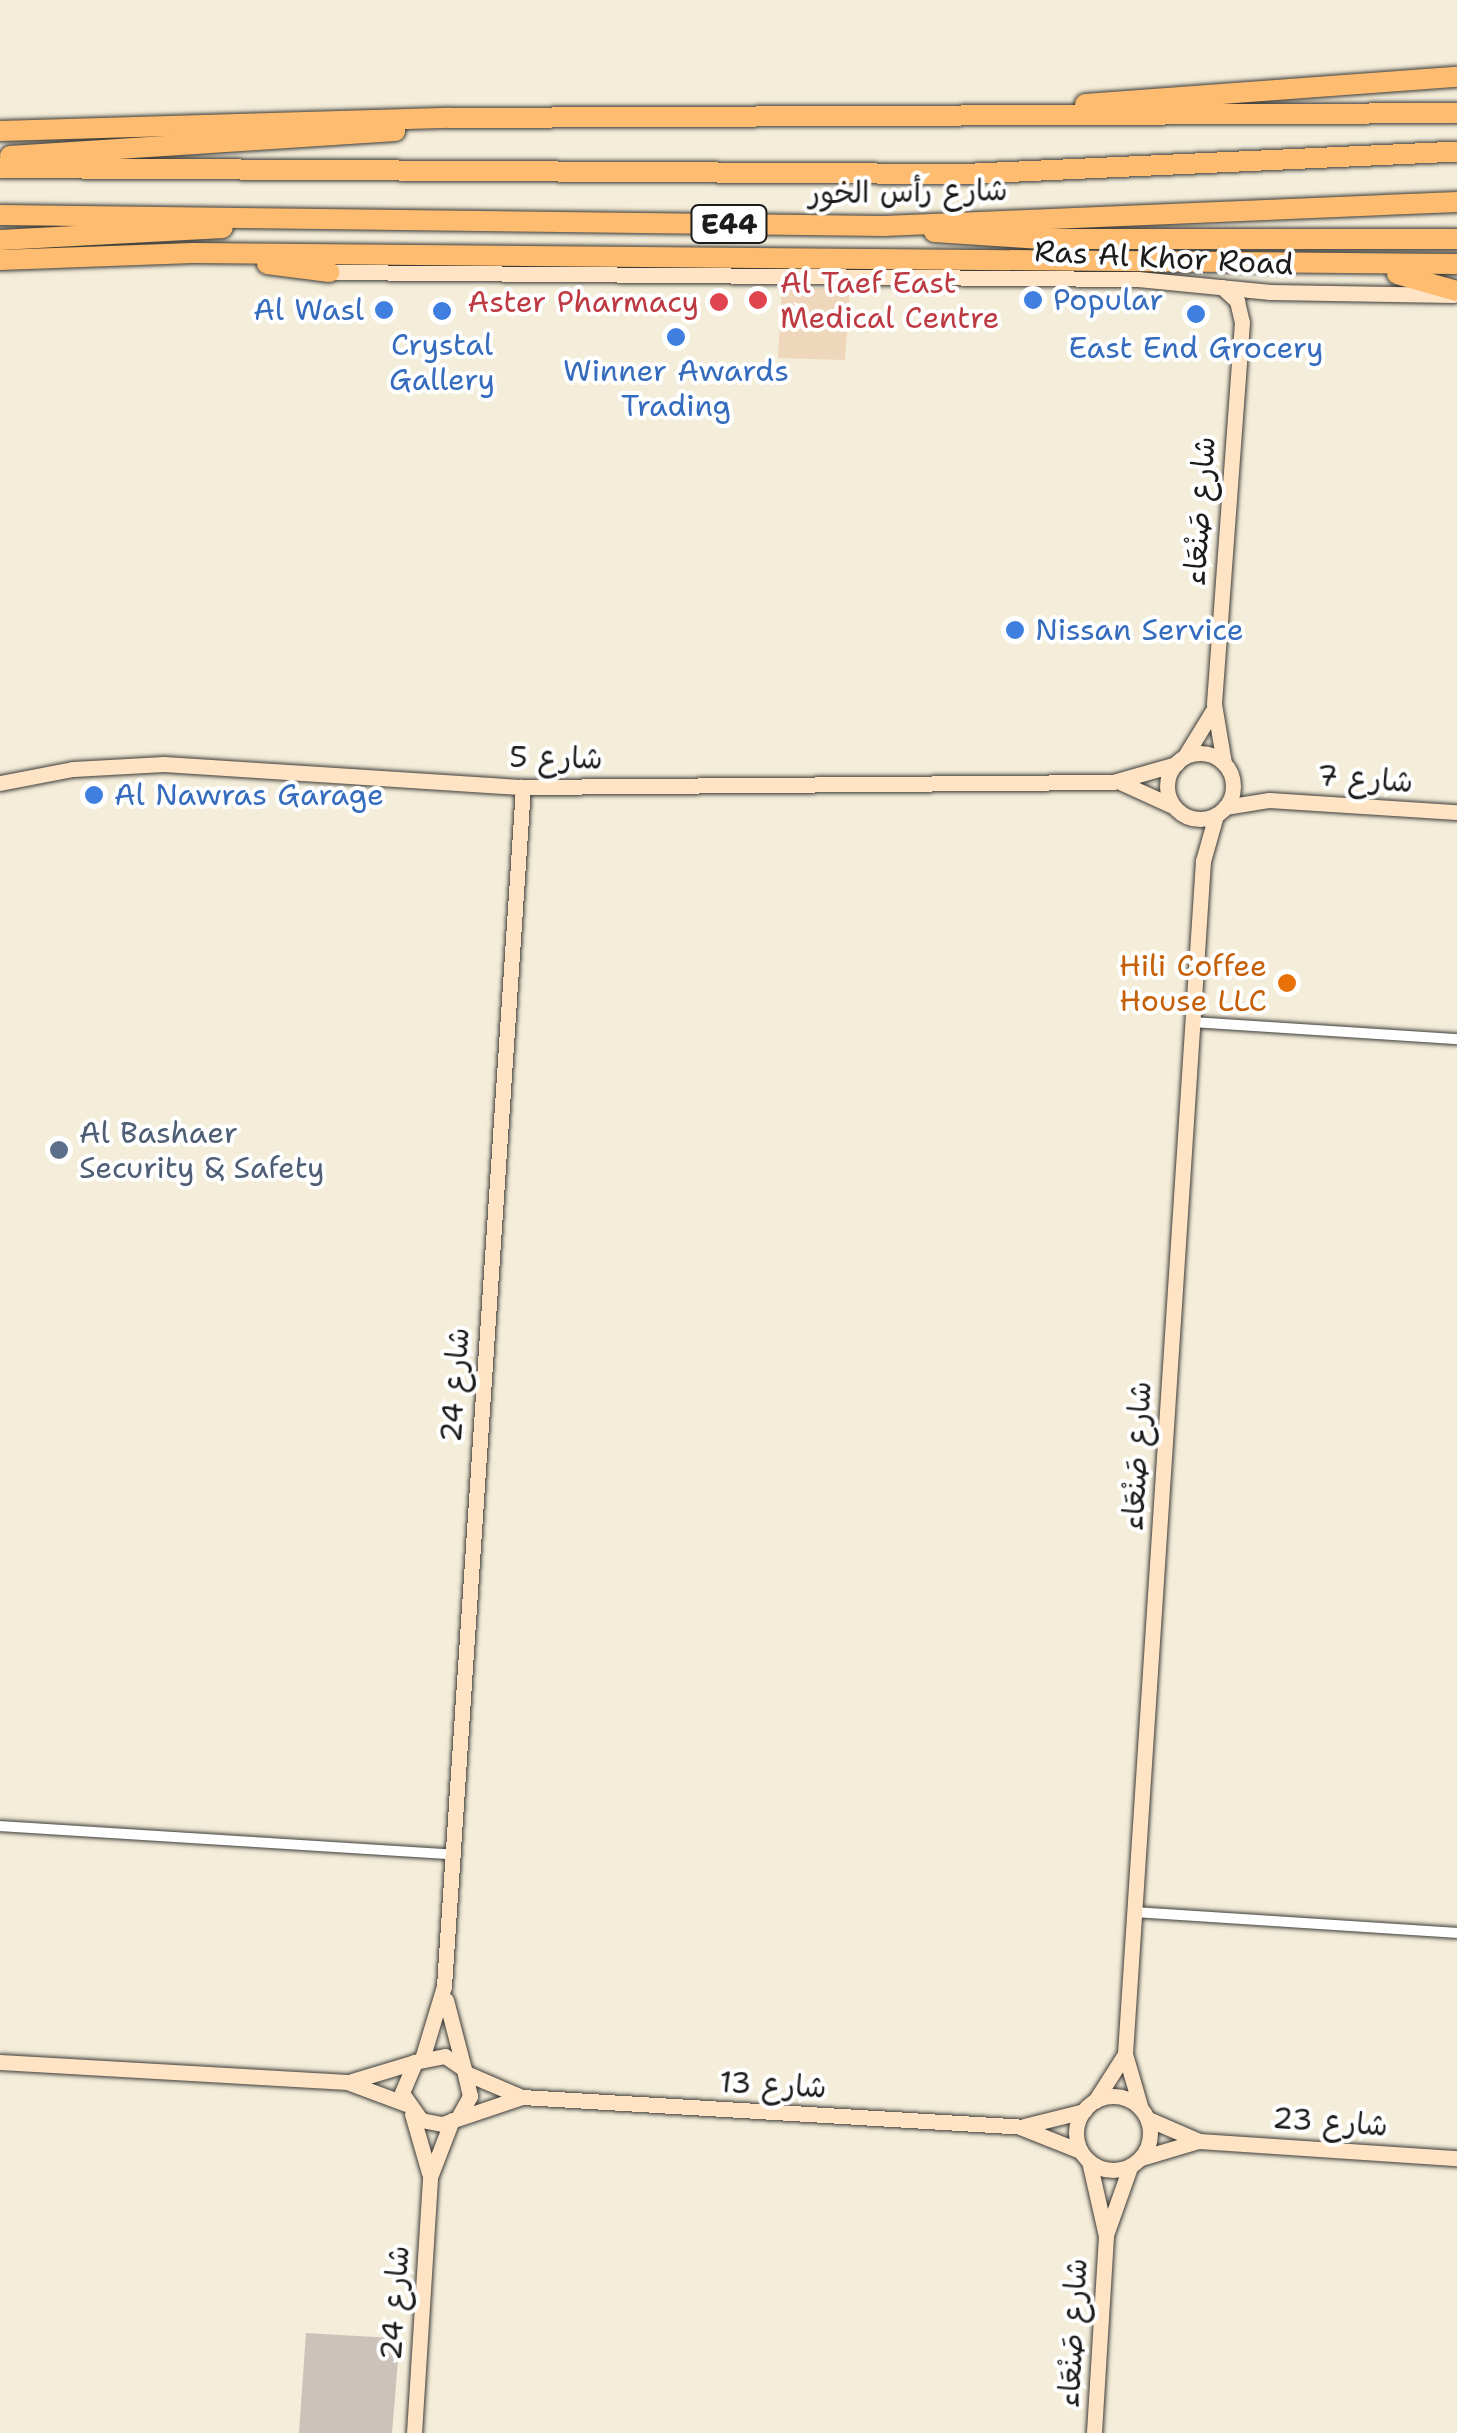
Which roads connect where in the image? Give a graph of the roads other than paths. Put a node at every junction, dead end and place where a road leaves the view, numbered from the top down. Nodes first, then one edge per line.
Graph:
1 (1457, 77) edge
2 (1457, 113) edge
3 (937, 117) junction
4 (450, 118) junction
5 (0, 131) edge
6 (1457, 152) edge
7 (0, 157) edge
8 (0, 168) edge
9 (1457, 202) edge
10 (0, 215) edge
11 (310, 218) junction
12 (884, 226) junction
13 (0, 240) edge
14 (1457, 240) edge
15 (141, 255) junction
16 (0, 260) edge
17 (1210, 263) junction
18 (1457, 264) edge
19 (329, 272) joint
20 (1222, 286) junction
21 (1270, 292) junction
22 (1457, 293) edge
23 (1242, 322) junction
24 (1214, 704) junction
25 (1180, 760) junction
26 (1228, 769) junction
27 (1113, 782) junction
28 (0, 783) edge
29 (523, 787) junction
30 (1269, 800) junction
31 (1221, 811) junction
32 (1181, 812) junction
33 (1457, 812) edge
34 (1203, 861) junction
35 (1193, 1022) junction
36 (1457, 1039) edge
37 (0, 1826) edge
38 (450, 1854) junction
39 (1135, 1912) junction
40 (1457, 1933) edge
41 (444, 1986) junction
42 (1124, 2054) junction
43 (418, 2060) junction
44 (0, 2062) edge
45 (466, 2071) junction
46 (347, 2082) junction
47 (522, 2097) junction
48 (1089, 2106) junction
49 (409, 2109) junction
50 (1145, 2114) junction
51 (456, 2118) junction
52 (1020, 2127) junction
53 (1199, 2141) junction
54 (1084, 2156) junction
55 (1457, 2158) edge
56 (1136, 2162) junction
57 (430, 2177) junction
58 (1106, 2236) junction
59 (414, 2433) edge
60 (1094, 2433) edge

1 - 3 highway
2 - 3 highway
3 - 4 highway
4 - 5 highway
4 - 7 highway
6 - 8 highway, شارع رأس الخور / E44
9 - 12 highway, شارع رأس الخور / E44
10 - 11 highway, شارع رأس الخور / E44
11 - 12 highway, شارع رأس الخور / E44
11 - 13 highway
12 - 14 highway
15 - 16 highway
15 - 17 highway
15 - 19 highway
17 - 18 highway
17 - 22 highway
19 - 20 street, Ras Al Khor Road
20 - 21 street, Ras Al Khor Road
20 - 23 street
21 - 22 street, Ras Al Khor Road
21 - 23 street
23 - 24 street, شارع صَنْعَاء
24 - 25 street, شارع صَنْعَاء
24 - 26 street, شارع صَنْعَاء
25 - 26 street
25 - 27 street, شارع 5
25 - 32 street
26 - 30 street
26 - 31 street
27 - 29 street, شارع 5
27 - 32 street, شارع 5
28 - 29 street, شارع 5
29 - 38 street, شارع 24
30 - 31 street, شارع 7
30 - 33 street, شارع 7
31 - 32 street
31 - 34 street, شارع صَنْعَاء
32 - 34 street, شارع صَنْعَاء
34 - 35 street, شارع صَنْعَاء
35 - 36 street
35 - 39 street, شارع صَنْعَاء
37 - 38 street
38 - 41 street, شارع 24
39 - 40 street
39 - 42 street, شارع صَنْعَاء
41 - 43 street, شارع 24
41 - 45 street, شارع 24
42 - 48 street, شارع صَنْعَاء
42 - 50 street, شارع صَنْعَاء
43 - 45 street
43 - 46 street
43 - 49 street
44 - 46 street
45 - 47 street, شارع 13
45 - 51 street
46 - 49 street
47 - 51 street, شارع 13
47 - 52 street, شارع 13
48 - 50 street
48 - 52 street, شارع 13
48 - 54 street
49 - 51 street
49 - 57 street, شارع 24
50 - 53 street, شارع 23
50 - 56 street
51 - 57 street, شارع 24
52 - 54 street, شارع 13
53 - 55 street, شارع 23
53 - 56 street, شارع 23
54 - 56 street
54 - 58 street, شارع صَنْعَاء
56 - 58 street, شارع صَنْعَاء
57 - 59 street, شارع 24
58 - 60 street, شارع صَنْعَاء

